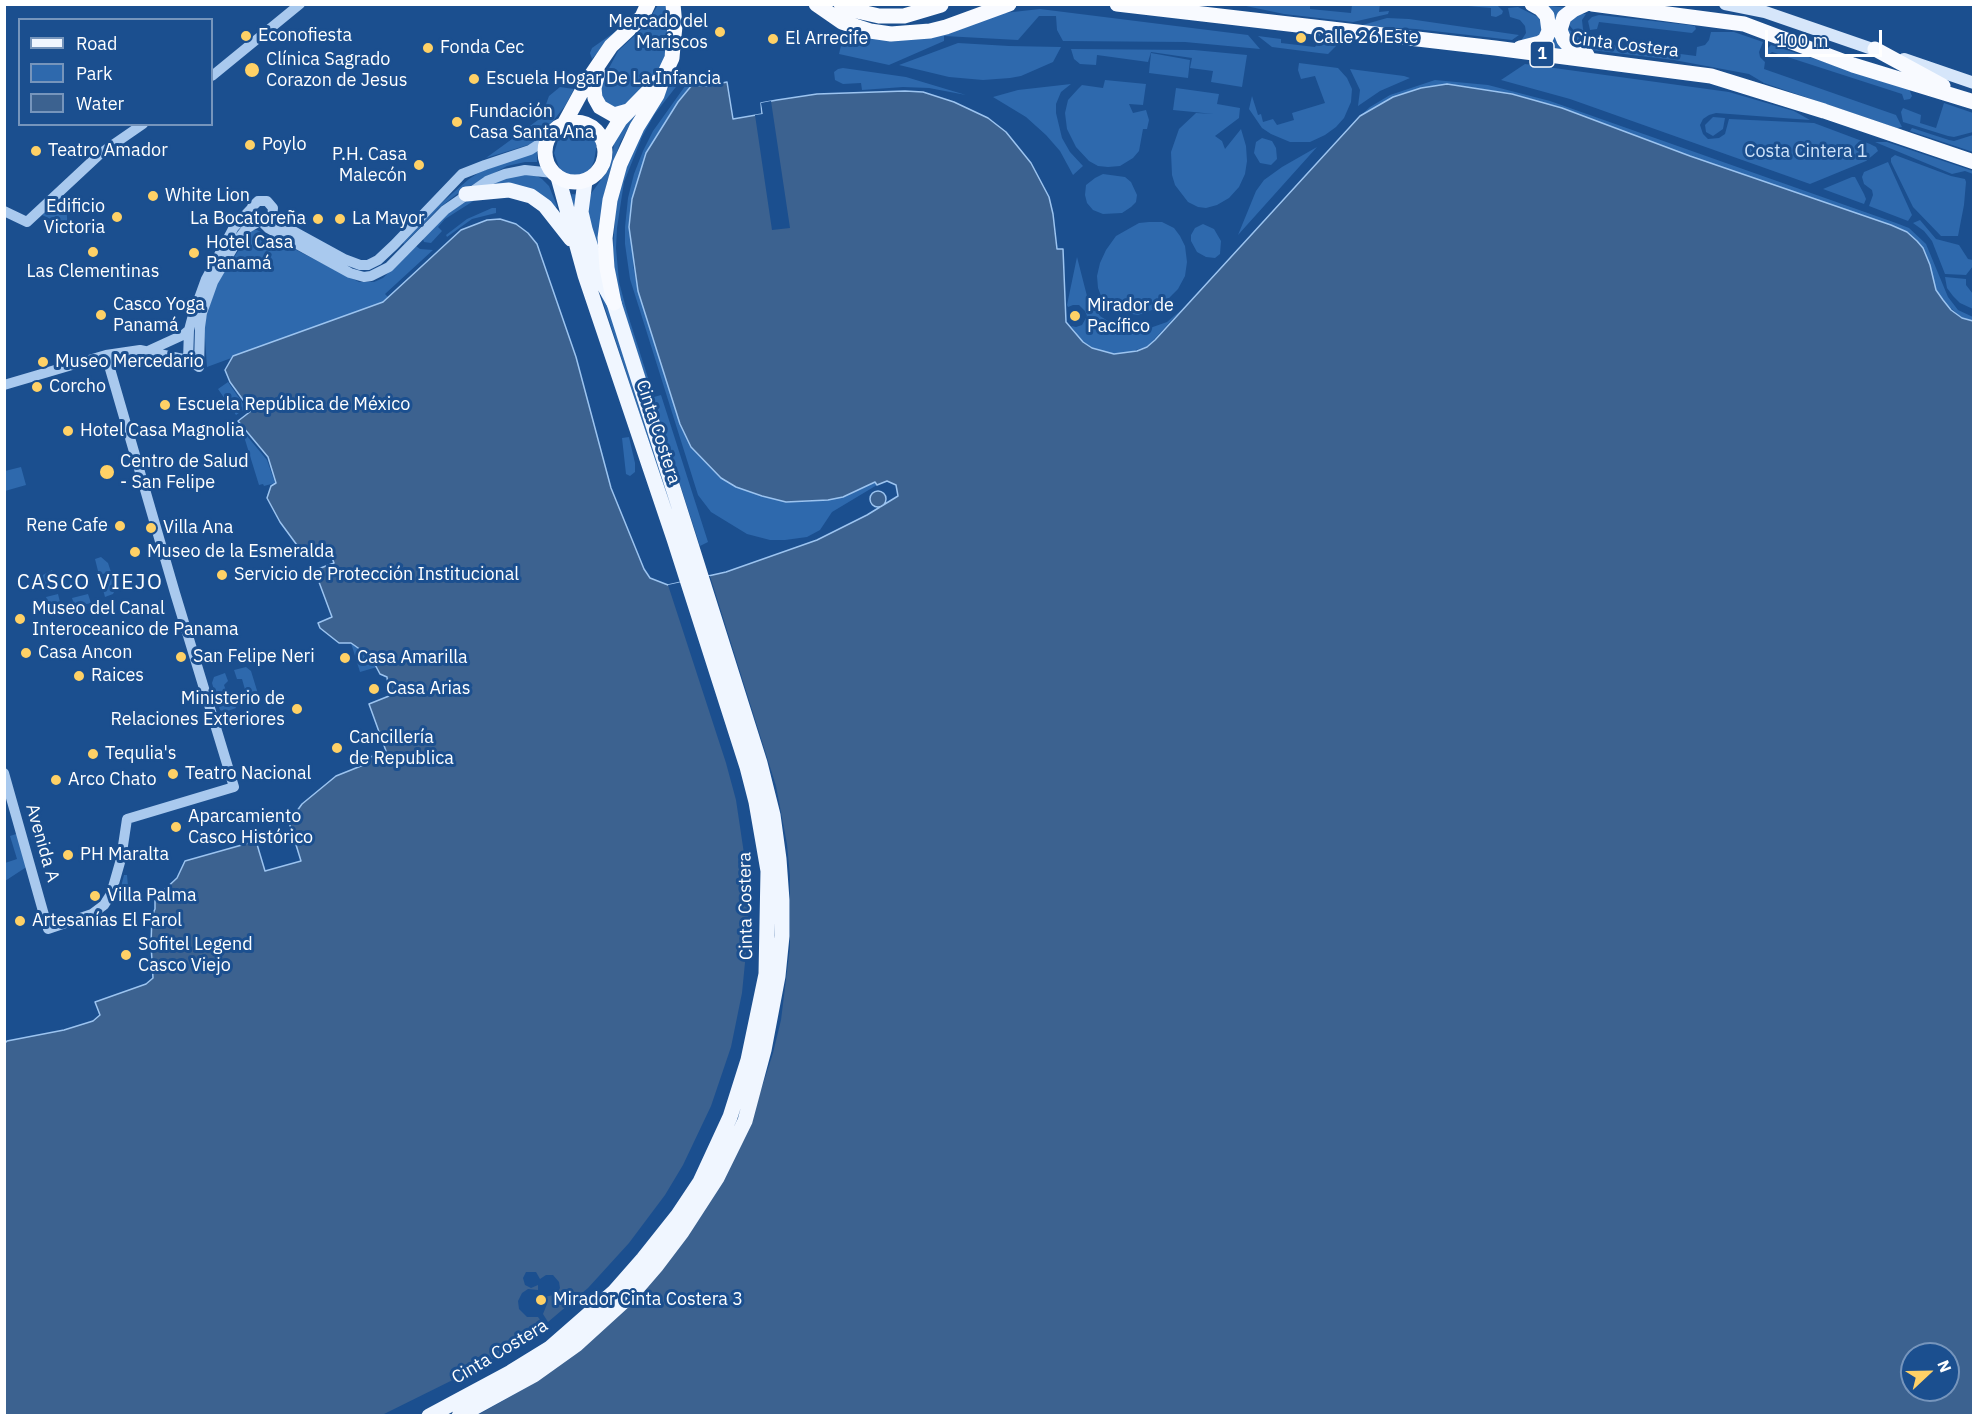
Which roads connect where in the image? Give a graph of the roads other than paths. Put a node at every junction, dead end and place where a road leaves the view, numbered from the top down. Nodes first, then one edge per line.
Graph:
1 (300, 4) edge
2 (648, 4) edge
3 (673, 4) edge
4 (816, 4) edge
5 (841, 4) edge
6 (1009, 4) edge
7 (1117, 4) edge
8 (1174, 4) edge
9 (1532, 4) edge
10 (1586, 4) edge
11 (1592, 4) edge
12 (1725, 4) edge
13 (880, 5) edge
14 (945, 5) edge
15 (1198, 13) junction
16 (1508, 49) junction
17 (1875, 49) junction
18 (602, 59) junction
19 (1602, 61) junction
20 (213, 75) edge
21 (664, 75) junction
22 (1974, 83) edge
23 (1972, 101) edge
24 (628, 111) junction
25 (564, 124) junction
26 (140, 126) edge
27 (547, 139) junction
28 (604, 146) junction
29 (1974, 162) edge
30 (555, 175) junction
31 (585, 181) junction
32 (466, 194) junction
33 (251, 209) junction
34 (4, 211) edge
35 (264, 221) junction
36 (577, 248) junction
37 (614, 303) junction
38 (192, 335) junction
39 (148, 351) junction
40 (106, 355) junction
41 (189, 360) junction
42 (4, 385) edge
43 (681, 537) junction
44 (4, 773) edge
45 (429, 1416) edge
46 (459, 1416) edge

1 - 20 street
2 - 18 highway
3 - 21 highway
4 - 6 highway
5 - 14 highway
7 - 15 highway, Cinta Costera / 1
8 - 15 highway
9 - 16 highway
10 - 19 highway
11 - 23 highway
12 - 17 main road
13 - 14 highway
15 - 16 highway, Cinta Costera / 1
16 - 19 highway, Cinta Costera / 1
17 - 22 main road
17 - 23 highway
18 - 24 highway
18 - 25 highway
19 - 29 highway, Cinta Costera / 1
21 - 24 highway
21 - 37 highway
24 - 28 highway
25 - 27 highway
25 - 28 highway
26 - 34 street
27 - 30 highway
27 - 35 street
28 - 31 highway
30 - 31 highway
30 - 32 street
30 - 36 main road, Cinta Costera
31 - 37 main road, Cinta Costera
32 - 35 street
32 - 36 main road
33 - 35 street
33 - 35 street
33 - 38 street
35 - 38 street
36 - 43 main road, Cinta Costera
37 - 43 main road, Cinta Costera
38 - 39 street
38 - 41 street
38 - 41 street
39 - 40 street
39 - 41 street
40 - 42 street
40 - 44 street, Avenida A
43 - 45 main road, Cinta Costera
43 - 46 main road, Cinta Costera

